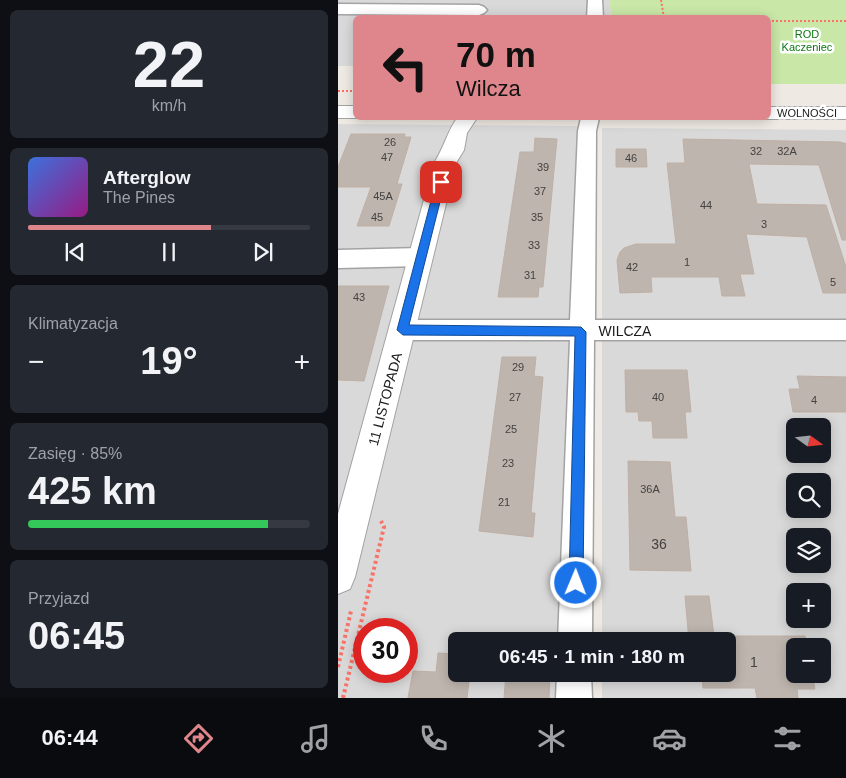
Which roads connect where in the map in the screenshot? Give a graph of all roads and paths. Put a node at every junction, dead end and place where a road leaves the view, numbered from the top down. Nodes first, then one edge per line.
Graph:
1 (595, 0) edge
2 (661, 0) edge
3 (374, 4) edge
4 (338, 9) edge
5 (479, 9) edge
6 (595, 15) edge
7 (664, 15) edge
8 (771, 21) edge
9 (846, 21) edge
10 (338, 91) edge
11 (353, 91) edge
12 (338, 103) edge
13 (353, 103) edge
14 (338, 112) edge
15 (353, 112) edge
16 (771, 113) edge
17 (846, 113) edge
18 (444, 120) edge
19 (466, 120) edge
20 (590, 120) edge
21 (445, 163) junction
22 (422, 257) junction
23 (338, 259) edge
24 (403, 330) junction
25 (846, 330) edge
26 (581, 332) junction
27 (338, 577) edge
28 (351, 611) dead end
29 (575, 632) edge
30 (338, 667) edge
31 (574, 682) edge
32 (574, 698) edge

1 - 6 street
2 - 7 path
3 - 4 street
3 - 5 street
8 - 9 path
10 - 11 path
12 - 13 street
14 - 15 street
16 - 17 street, WOLNOŚCI
18 - 21 street, 11 LISTOPADA
19 - 21 street, 11 LISTOPADA
20 - 26 street
21 - 22 street, 11 LISTOPADA
22 - 23 street
22 - 24 street, 11 LISTOPADA
24 - 26 street, WILCZA
24 - 27 street, 11 LISTOPADA
25 - 26 street, WILCZA
26 - 29 street
28 - 30 path
31 - 32 street

